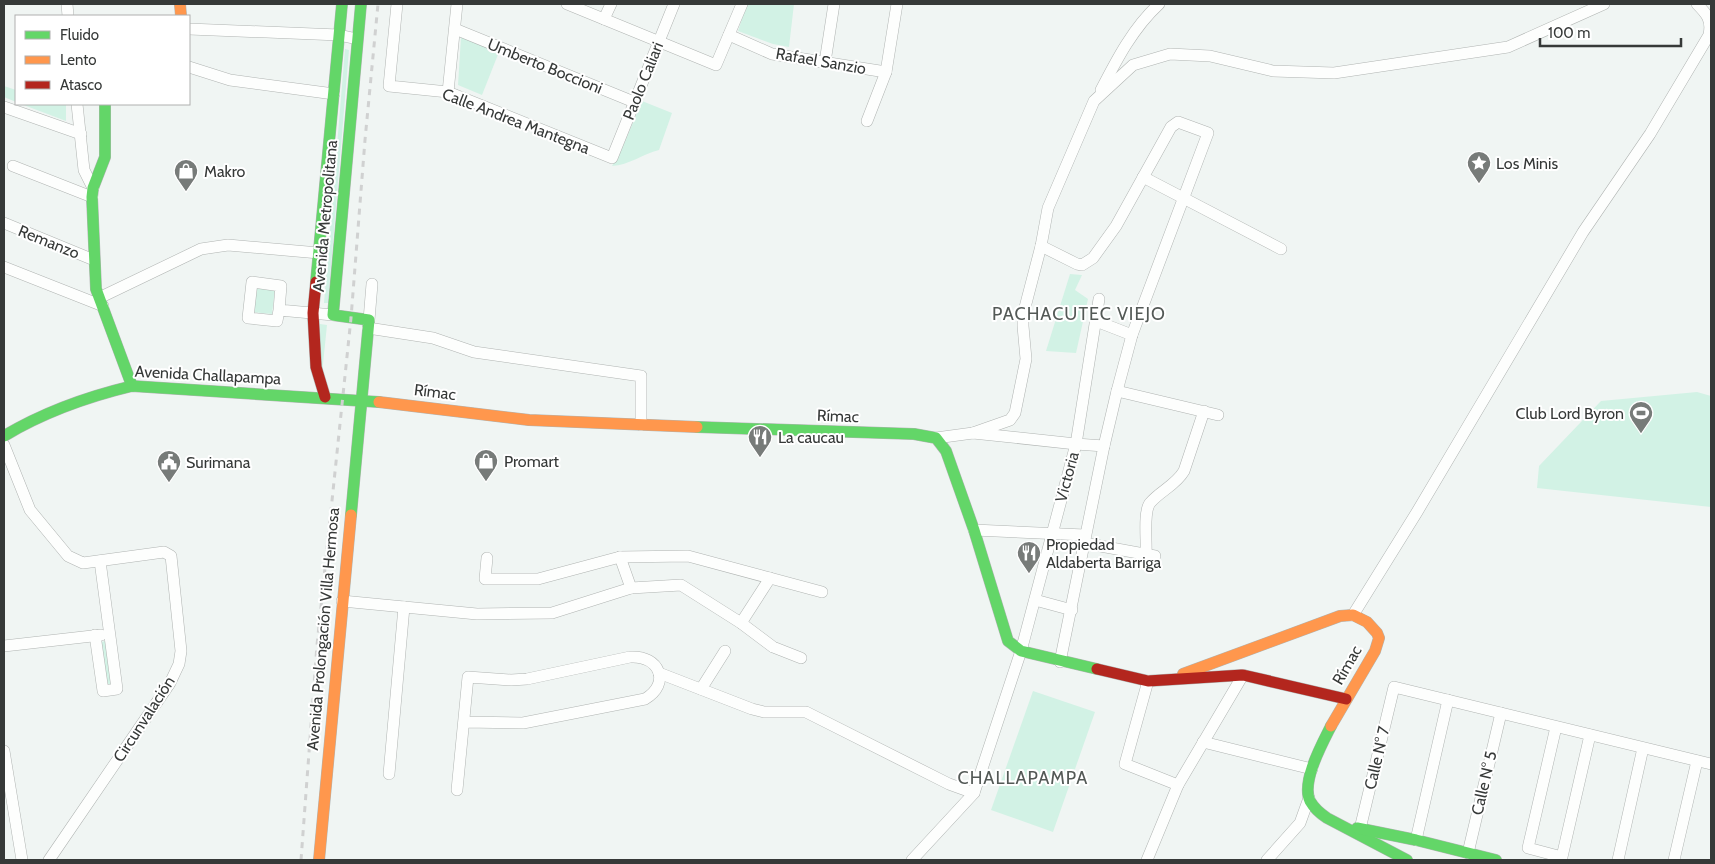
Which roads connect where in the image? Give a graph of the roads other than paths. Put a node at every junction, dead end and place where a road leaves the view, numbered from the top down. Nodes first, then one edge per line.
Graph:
1 (342, 4) edge
2 (361, 4) edge
3 (397, 4) edge
4 (457, 4) edge
5 (567, 4) edge
6 (611, 4) edge
7 (674, 4) edge
8 (742, 4) edge
9 (834, 4) edge
10 (897, 4) edge
11 (1159, 4) edge
12 (1604, 4) edge
13 (1697, 4) edge
14 (604, 19) junction
15 (190, 29) edge
16 (455, 29) junction
17 (339, 35) junction
18 (729, 35) junction
19 (358, 39) junction
20 (659, 41) junction
21 (825, 62) junction
22 (190, 67) edge
23 (886, 72) junction
24 (448, 92) junction
25 (334, 94) junction
26 (1097, 98) junction
27 (634, 102) junction
28 (77, 105) edge
29 (105, 105) edge
30 (4, 107) edge
31 (867, 121) dead end
32 (81, 134) junction
33 (612, 158) joint
34 (13, 166) dead end
35 (1143, 177) junction
36 (93, 192) junction
37 (1184, 199) junction
38 (4, 223) edge
39 (1041, 246) junction
40 (1281, 249) dead end
41 (319, 253) junction
42 (94, 260) junction
43 (4, 267) edge
44 (372, 284) dead end
45 (1099, 299) dead end
46 (101, 302) junction
47 (278, 310) dead end
48 (313, 313) junction
49 (333, 315) junction
50 (1096, 321) junction
51 (369, 324) junction
52 (1132, 335) junction
53 (316, 366) junction
54 (132, 386) junction
55 (1117, 391) junction
56 (306, 396) junction
57 (325, 397) junction
58 (360, 400) junction
59 (1204, 412) junction
60 (1218, 415) dead end
61 (641, 426) junction
62 (973, 433) junction
63 (4, 436) edge
64 (936, 438) junction
65 (1076, 444) junction
66 (4, 445) edge
67 (1104, 446) junction
68 (974, 530) junction
69 (1052, 533) junction
70 (1084, 539) junction
71 (620, 557) junction
72 (486, 558) dead end
73 (100, 561) junction
74 (770, 578) junction
75 (631, 588) junction
76 (822, 592) dead end
77 (1035, 600) junction
78 (342, 601) junction
79 (404, 607) junction
80 (1072, 610) junction
81 (1353, 615) junction
82 (741, 624) junction
83 (110, 634) junction
84 (95, 635) junction
85 (4, 646) edge
86 (1021, 651) junction
87 (725, 652) dead end
88 (801, 658) dead end
89 (1060, 662) junction
90 (659, 673) junction
91 (1243, 675) junction
92 (1164, 681) junction
93 (1148, 682) junction
94 (701, 689) junction
95 (1346, 699) junction
96 (1448, 700) junction
97 (1501, 713) junction
98 (464, 722) junction
99 (1556, 727) junction
100 (1590, 735) junction
101 (1203, 742) junction
102 (1643, 748) junction
103 (4, 751) edge
104 (1697, 761) junction
105 (1711, 764) edge
106 (1312, 769) junction
107 (389, 774) dead end
108 (1178, 785) junction
109 (457, 790) dead end
110 (974, 793) junction
111 (1309, 798) junction
112 (1336, 824) junction
113 (1360, 829) junction
114 (1416, 840) junction
115 (1468, 853) junction
116 (1396, 857) edge
117 (22, 860) edge
118 (49, 860) edge
119 (319, 860) edge
120 (912, 860) edge
121 (1147, 860) edge
122 (1267, 860) edge
123 (1407, 860) edge
124 (1496, 860) edge
125 (1618, 860) edge
126 (1674, 860) edge

1 - 17 street, Avenida Metropolitana
2 - 19 street, Avenida Metropolitana
3 - 24 street, Calle Andrea Mantegna
4 - 16 street
5 - 14 street
6 - 14 street
7 - 20 street, Paolo Caliari
8 - 18 street
9 - 21 street
10 - 23 street
11 - 26 street
12 - 26 street
13 - 81 street
14 - 20 street
15 - 17 street
16 - 24 street
16 - 27 street, Umberto Boccioni
17 - 19 street
17 - 25 street, Avenida Metropolitana
18 - 20 street
18 - 21 street, Rafael Sanzio
19 - 49 street, Avenida Metropolitana
20 - 27 street, Paolo Caliari
21 - 23 street, Rafael Sanzio
22 - 25 street
23 - 31 street
24 - 33 street, Calle Andrea Mantegna
25 - 41 street, Avenida Metropolitana
26 - 39 street
27 - 33 street, Paolo Caliari
28 - 32 street
29 - 36 street
30 - 32 street
32 - 36 street
34 - 36 street
35 - 37 street
35 - 37 street
35 - 39 street
36 - 42 street
37 - 40 street
37 - 52 street
38 - 42 street, Remanzo
39 - 62 street
41 - 46 street
41 - 48 street, Avenida Metropolitana
42 - 46 street
43 - 46 street
44 - 51 street
45 - 50 street, Victoria
46 - 54 street
47 - 48 street
48 - 49 street
48 - 53 street, Avenida Metropolitana
49 - 51 street, Avenida Metropolitana
50 - 52 street
50 - 65 street, Victoria
51 - 58 street
51 - 61 street
52 - 55 street
53 - 56 street, Avenida Metropolitana
53 - 57 street, Avenida Metropolitana
54 - 56 street, Avenida Challapampa
54 - 63 street, Avenida Challapampa
55 - 59 street
55 - 67 street
56 - 57 street, Avenida Challapampa
57 - 58 street, Avenida Challapampa
58 - 61 street, Rímac
58 - 78 street, Avenida Prolongación Villa Hermosa
59 - 60 street
59 - 70 street
61 - 64 street, Rímac
62 - 64 street
62 - 65 street
64 - 68 street
65 - 67 street
65 - 69 street, Victoria
66 - 73 street, Circunvalación
67 - 70 street
68 - 69 street
68 - 86 street
69 - 70 street
69 - 77 street, Victoria
70 - 80 street
71 - 72 street
71 - 74 street
71 - 75 street
73 - 83 street
73 - 118 street, Circunvalación
74 - 76 street
74 - 82 street
75 - 79 street
75 - 82 street
77 - 80 street
77 - 86 street, Victoria
78 - 79 street
78 - 119 street, Avenida Prolongación Villa Hermosa
79 - 107 street
80 - 89 street
81 - 92 street, Rímac
81 - 95 street, Rímac
82 - 88 street
83 - 84 street
83 - 84 street
84 - 85 street
86 - 89 street, Rímac
86 - 110 street, Victoria
87 - 94 street
89 - 93 street, Rímac
90 - 94 street
90 - 98 street
90 - 98 street
91 - 92 street, Rímac
91 - 95 street, Rímac
91 - 101 street
92 - 93 street, Rímac
93 - 108 street
94 - 110 street
95 - 106 street
96 - 97 street
96 - 113 street, Calle N° 7
96 - 114 street
97 - 99 street
97 - 115 street, Calle N° 5
98 - 109 street
99 - 100 street
99 - 100 street
100 - 102 street
101 - 106 street
101 - 108 street
102 - 104 street
102 - 125 street
103 - 117 street
104 - 105 street
104 - 126 street
106 - 111 street
108 - 121 street
110 - 120 street
111 - 112 street
111 - 122 street
112 - 113 street
112 - 116 street
113 - 114 street
114 - 115 street
115 - 124 street
116 - 123 street

